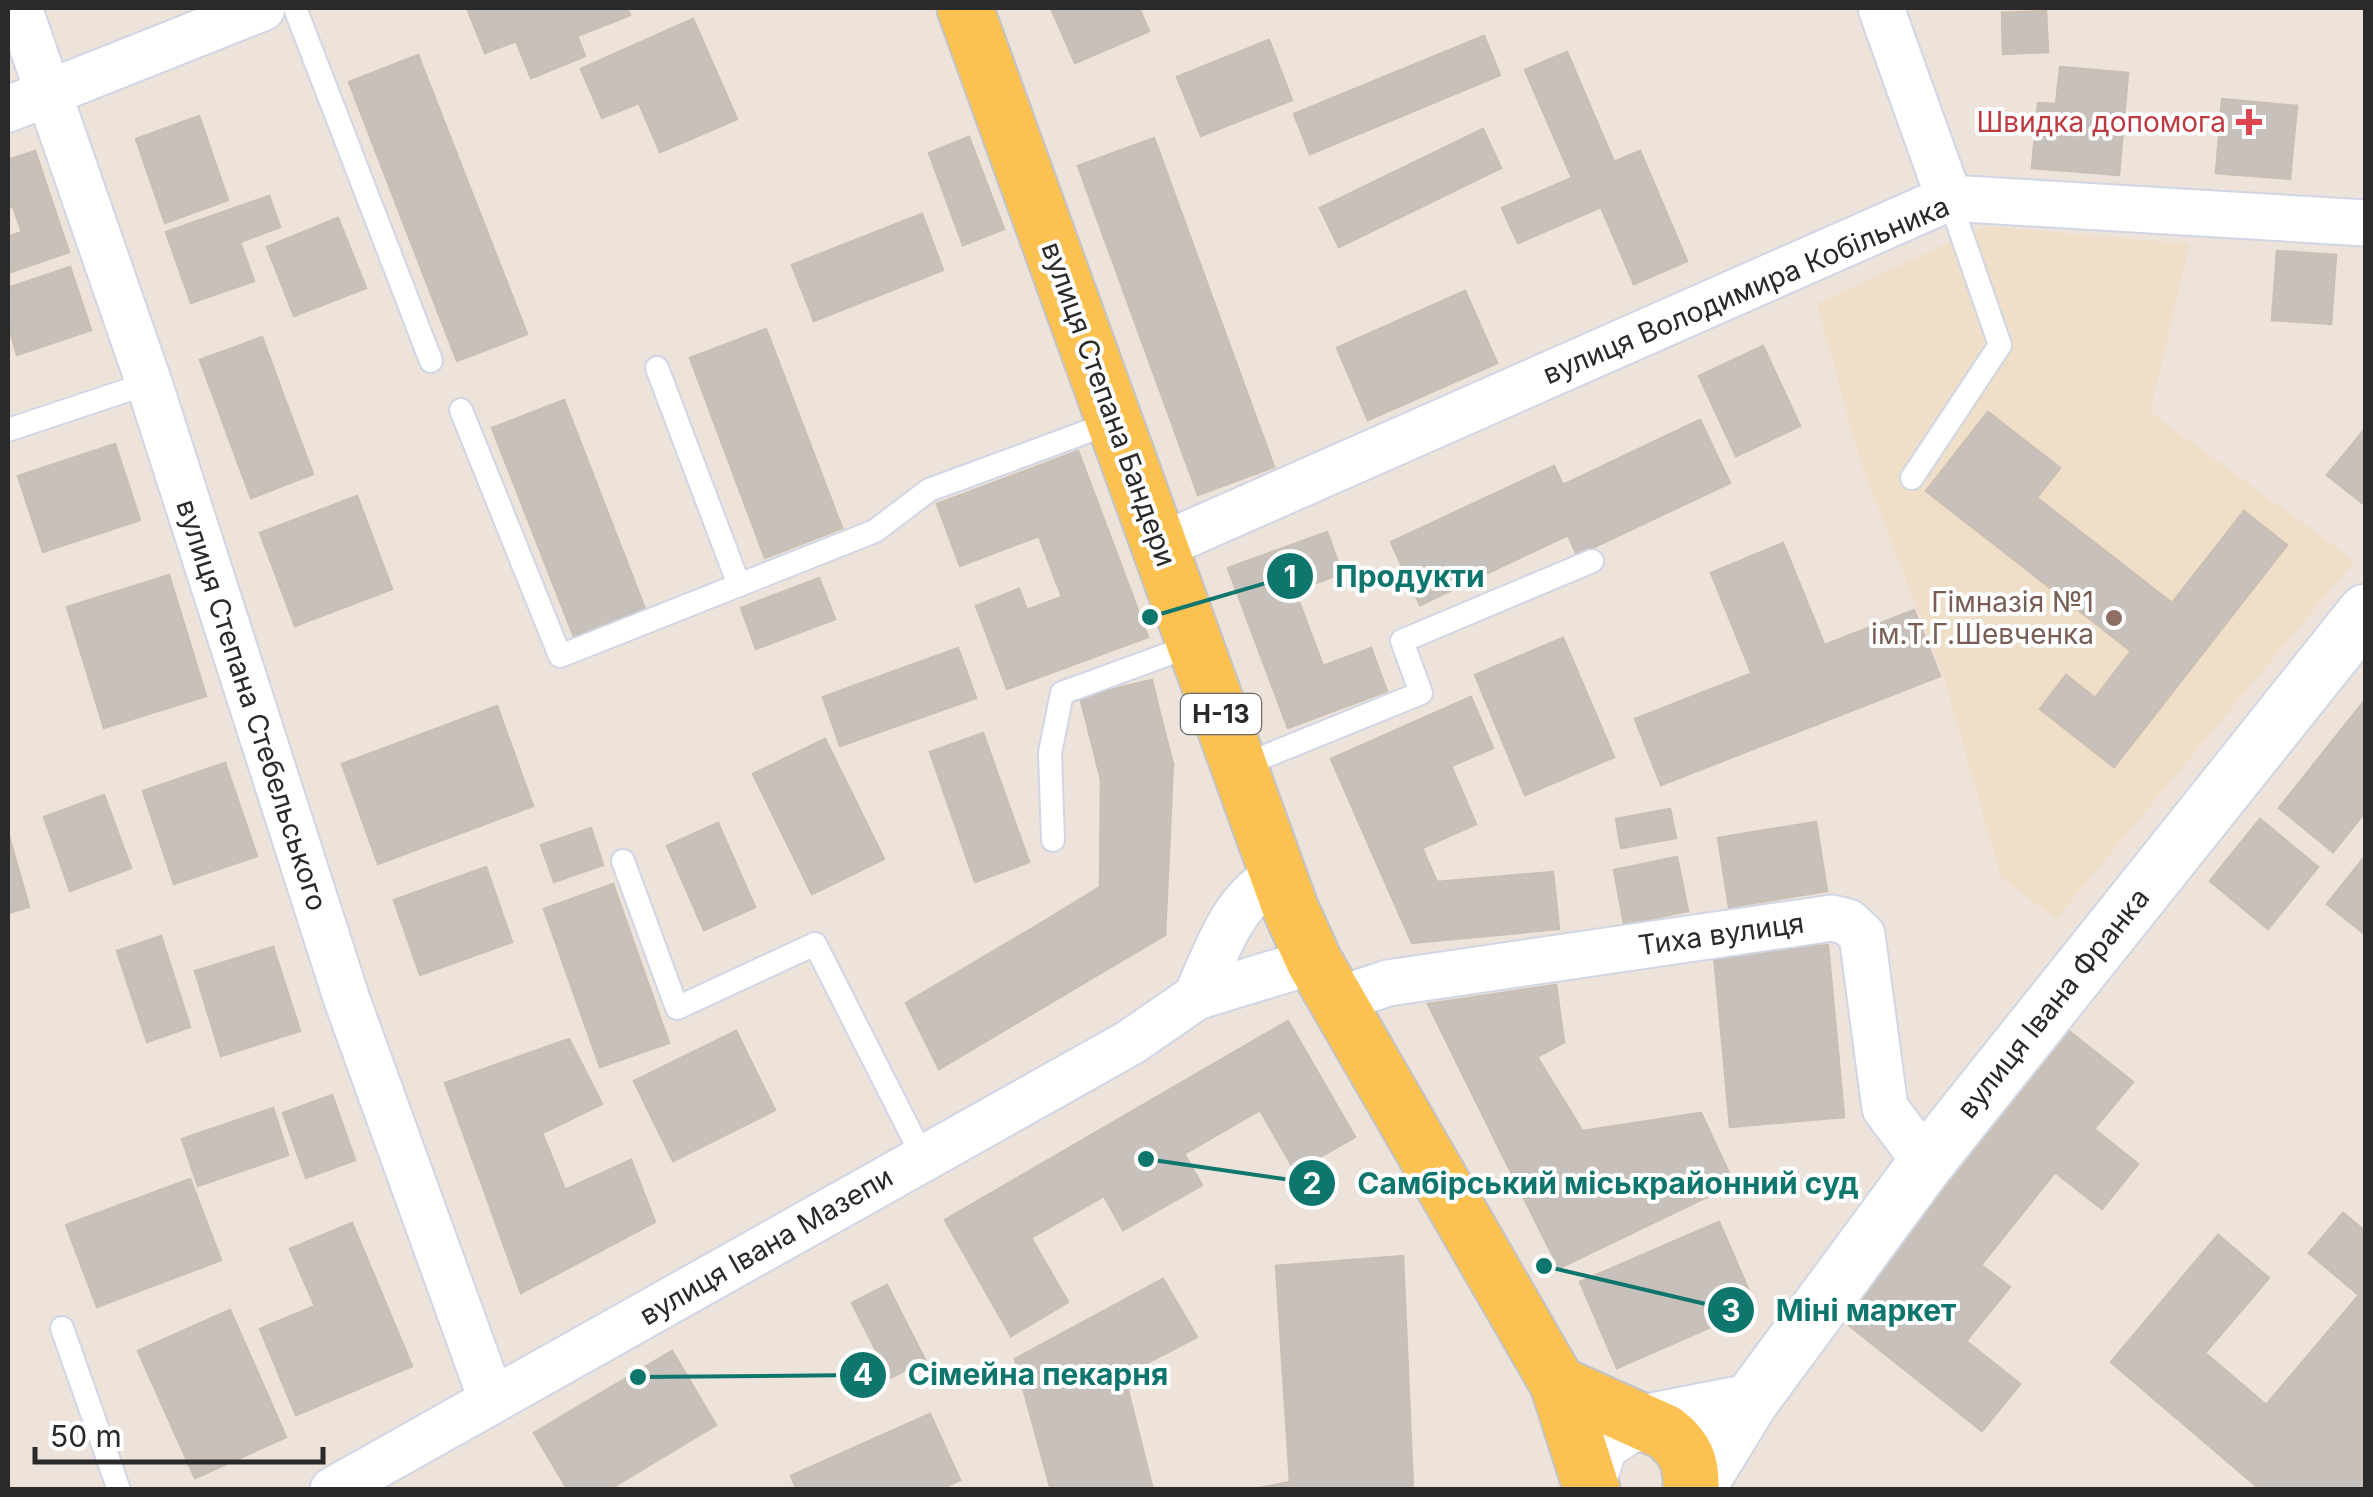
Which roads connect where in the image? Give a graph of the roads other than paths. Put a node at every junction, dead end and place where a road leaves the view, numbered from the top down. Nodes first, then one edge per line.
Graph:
1 (19, 8) edge
2 (262, 8) edge
3 (296, 8) edge
4 (965, 8) edge
5 (1882, 8) edge
6 (28, 102) edge
7 (1949, 198) junction
8 (2366, 222) edge
9 (431, 360) dead end
10 (657, 368) dead end
11 (149, 383) junction
12 (461, 410) dead end
13 (1116, 421) junction
14 (8, 430) edge
15 (1912, 478) dead end
16 (1161, 546) junction
17 (1592, 560) dead end
18 (738, 585) junction
19 (2366, 612) edge
20 (1196, 644) junction
21 (1239, 767) junction
22 (1052, 840) dead end
23 (622, 861) dead end
24 (1278, 876) junction
25 (1326, 980) junction
26 (1196, 997) junction
27 (923, 1157) junction
28 (1926, 1163) junction
29 (62, 1328) dead end
30 (1558, 1384) junction
31 (492, 1401) junction
32 (1750, 1402) junction
33 (1644, 1422) junction
34 (1591, 1482) edge
35 (119, 1490) edge
36 (333, 1490) edge
37 (1694, 1490) edge

1 - 6 street, вулиця Степана Стебельського
2 - 6 street
3 - 9 lane
4 - 13 main road, вулиця Степана Бандери / Н-13
5 - 7 street
6 - 11 street, вулиця Степана Стебельського
7 - 8 street, вулиця Володимира Кобільника
7 - 15 lane
7 - 16 street, вулиця Володимира Кобільника
10 - 18 lane
11 - 14 lane
11 - 31 street, вулиця Степана Стебельського
12 - 18 lane
13 - 16 main road, вулиця Степана Бандери / Н-13
13 - 18 lane
16 - 20 main road, вулиця Степана Бандери / Н-13
17 - 21 lane
19 - 28 main road, вулиця Івана Франка
20 - 21 main road, вулиця Степана Бандери / Н-13
20 - 22 lane
21 - 24 main road, вулиця Степана Бандери / Н-13
23 - 27 lane
24 - 25 main road, вулиця Степана Бандери / Н-13
24 - 26 street, вулиця Івана Мазепи
25 - 26 street, вулиця Івана Мазепи
25 - 28 street, Тиха вулиця
25 - 30 main road, вулиця Степана Бандери / Н-13
26 - 27 street, вулиця Івана Мазепи
27 - 31 street, вулиця Івана Мазепи
28 - 32 main road, вулиця Івана Франка
29 - 35 lane
30 - 33 main road
30 - 34 main road, вулиця Степана Бандери / Н-13
31 - 36 street, вулиця Івана Мазепи
32 - 33 main road
32 - 37 main road, вулиця Івана Франка
33 - 34 main road
33 - 37 main road, вулиця Івана Франка

